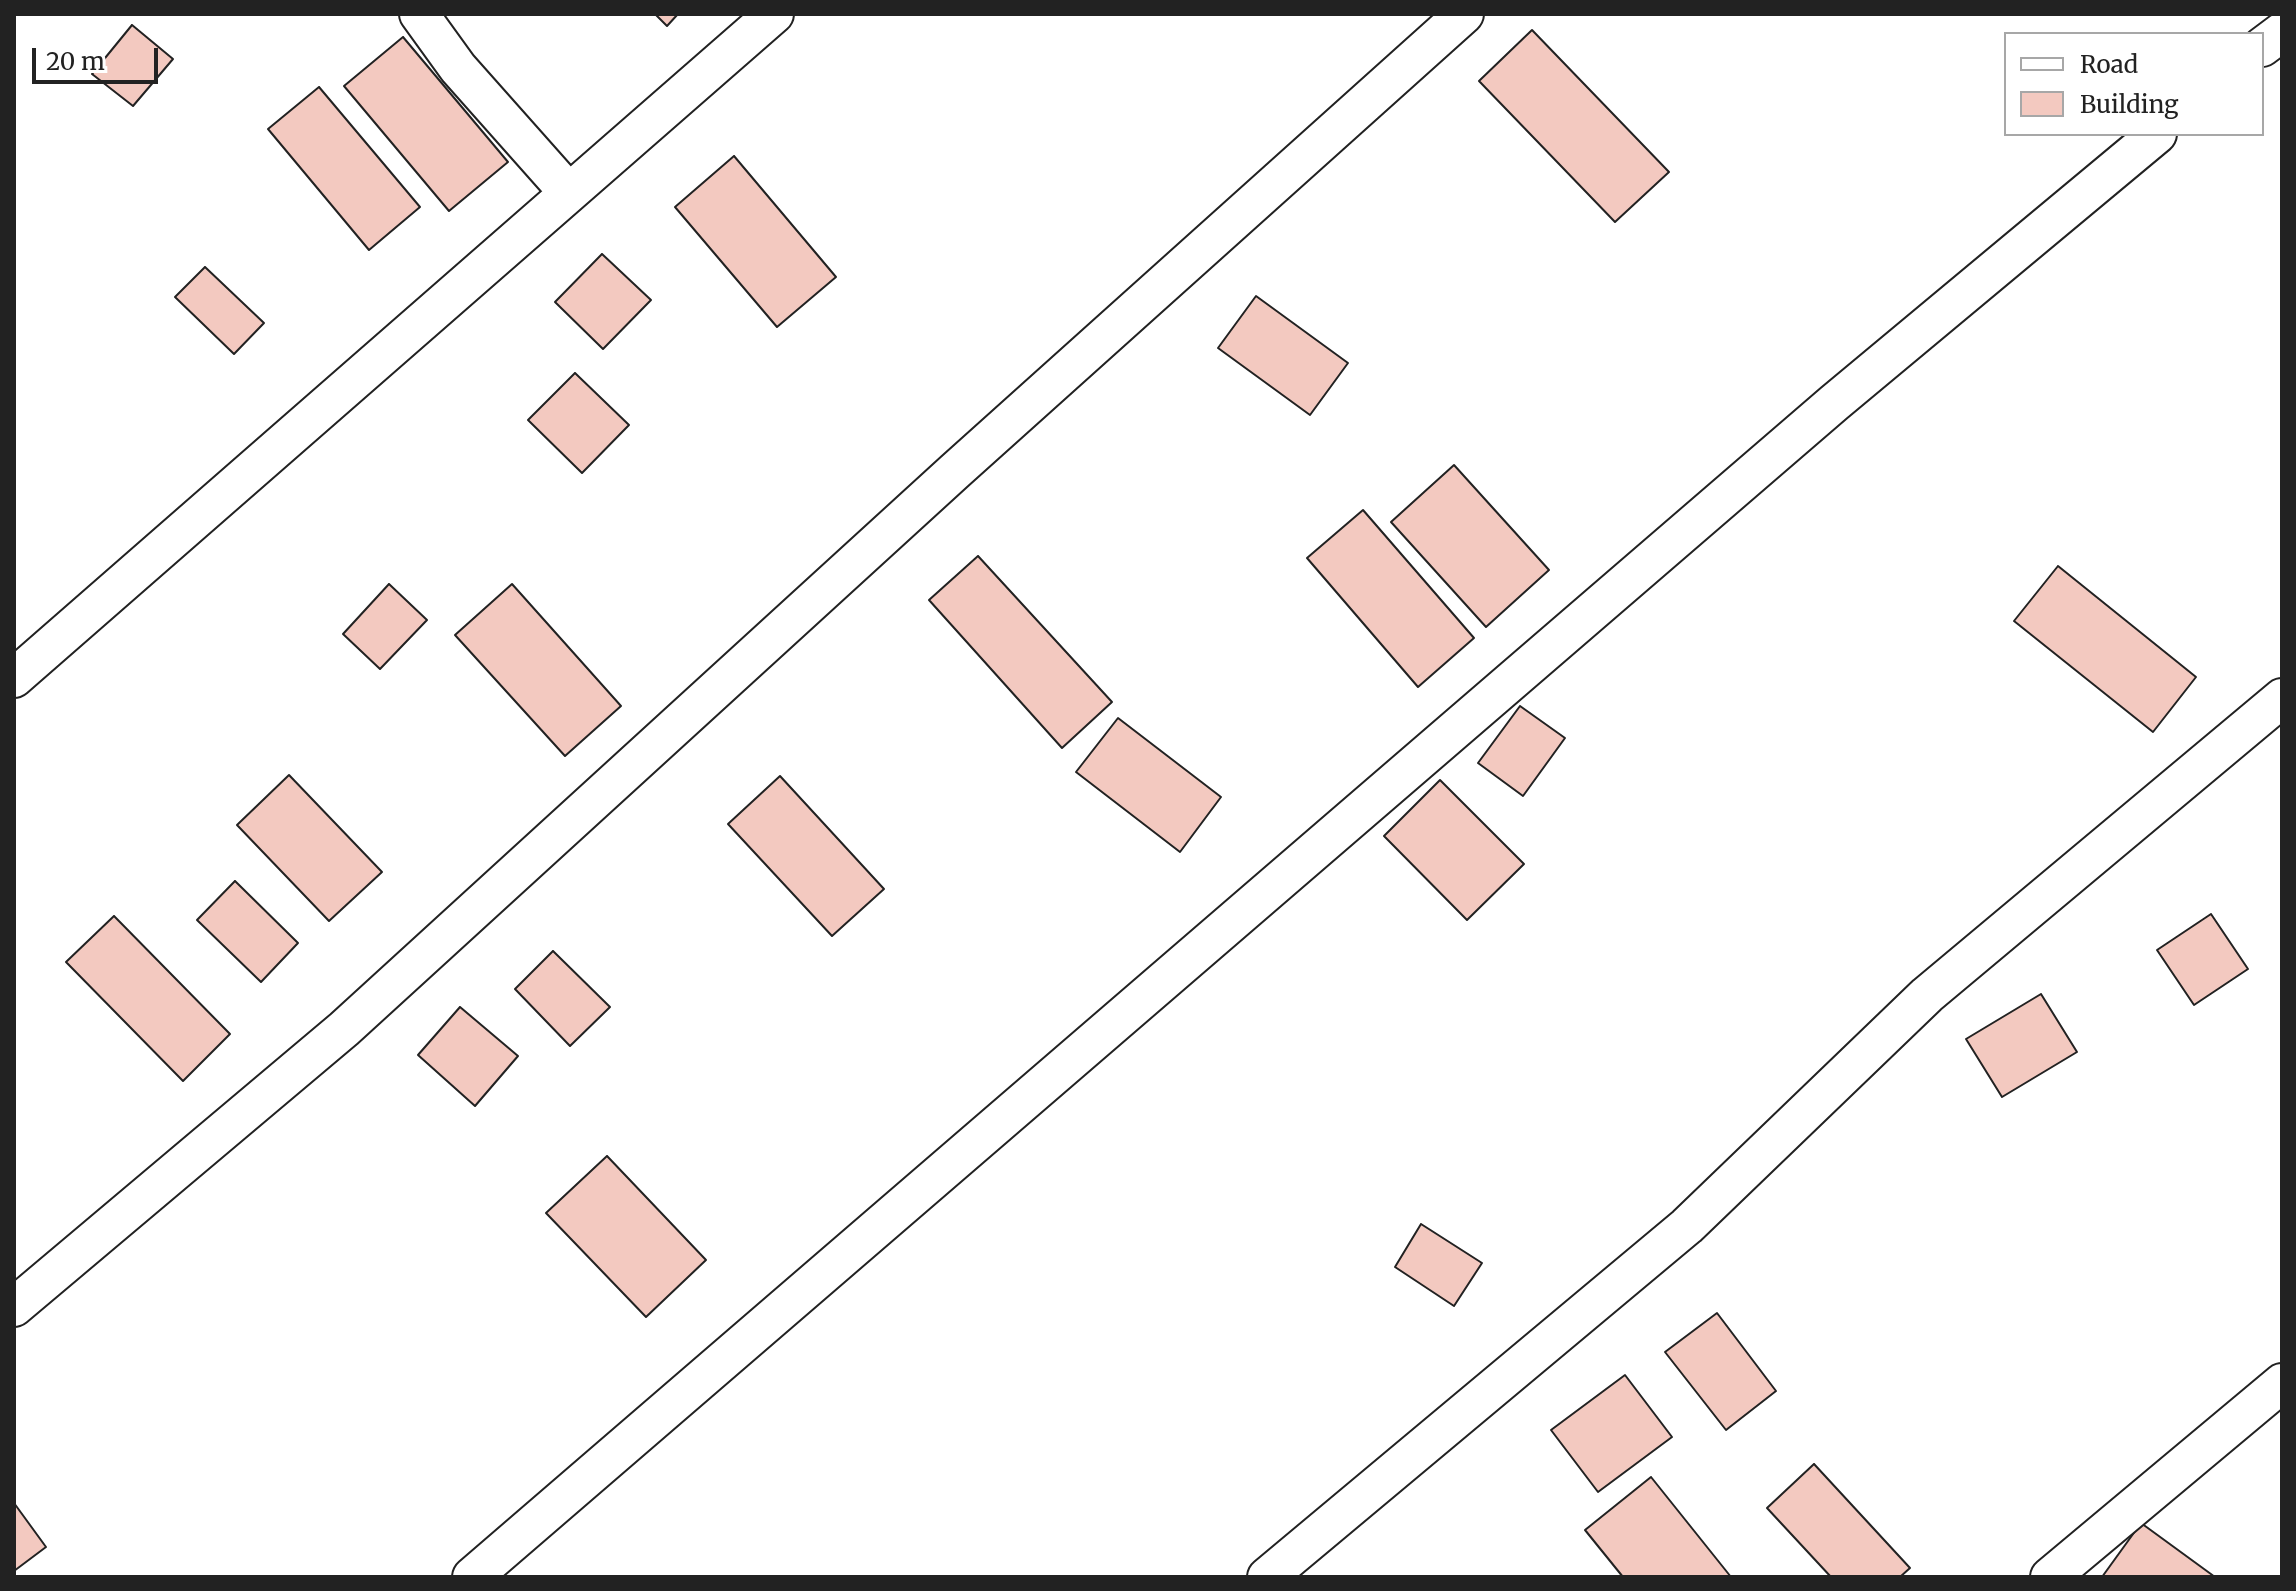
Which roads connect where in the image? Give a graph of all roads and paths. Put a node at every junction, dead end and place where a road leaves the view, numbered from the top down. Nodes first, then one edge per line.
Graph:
1 (419, 14) edge
2 (774, 14) edge
3 (1464, 14) edge
4 (2282, 32) edge
5 (2264, 46) edge
6 (2155, 136) edge
7 (569, 193) junction
8 (14, 678) edge
9 (2282, 698) edge
10 (14, 1307) edge
11 (2282, 1383) edge
12 (472, 1577) edge
13 (1267, 1577) edge
14 (2050, 1577) edge

1 - 7 street
2 - 7 street
3 - 10 street
4 - 5 street
6 - 12 street
7 - 8 street
9 - 13 street
11 - 14 street

